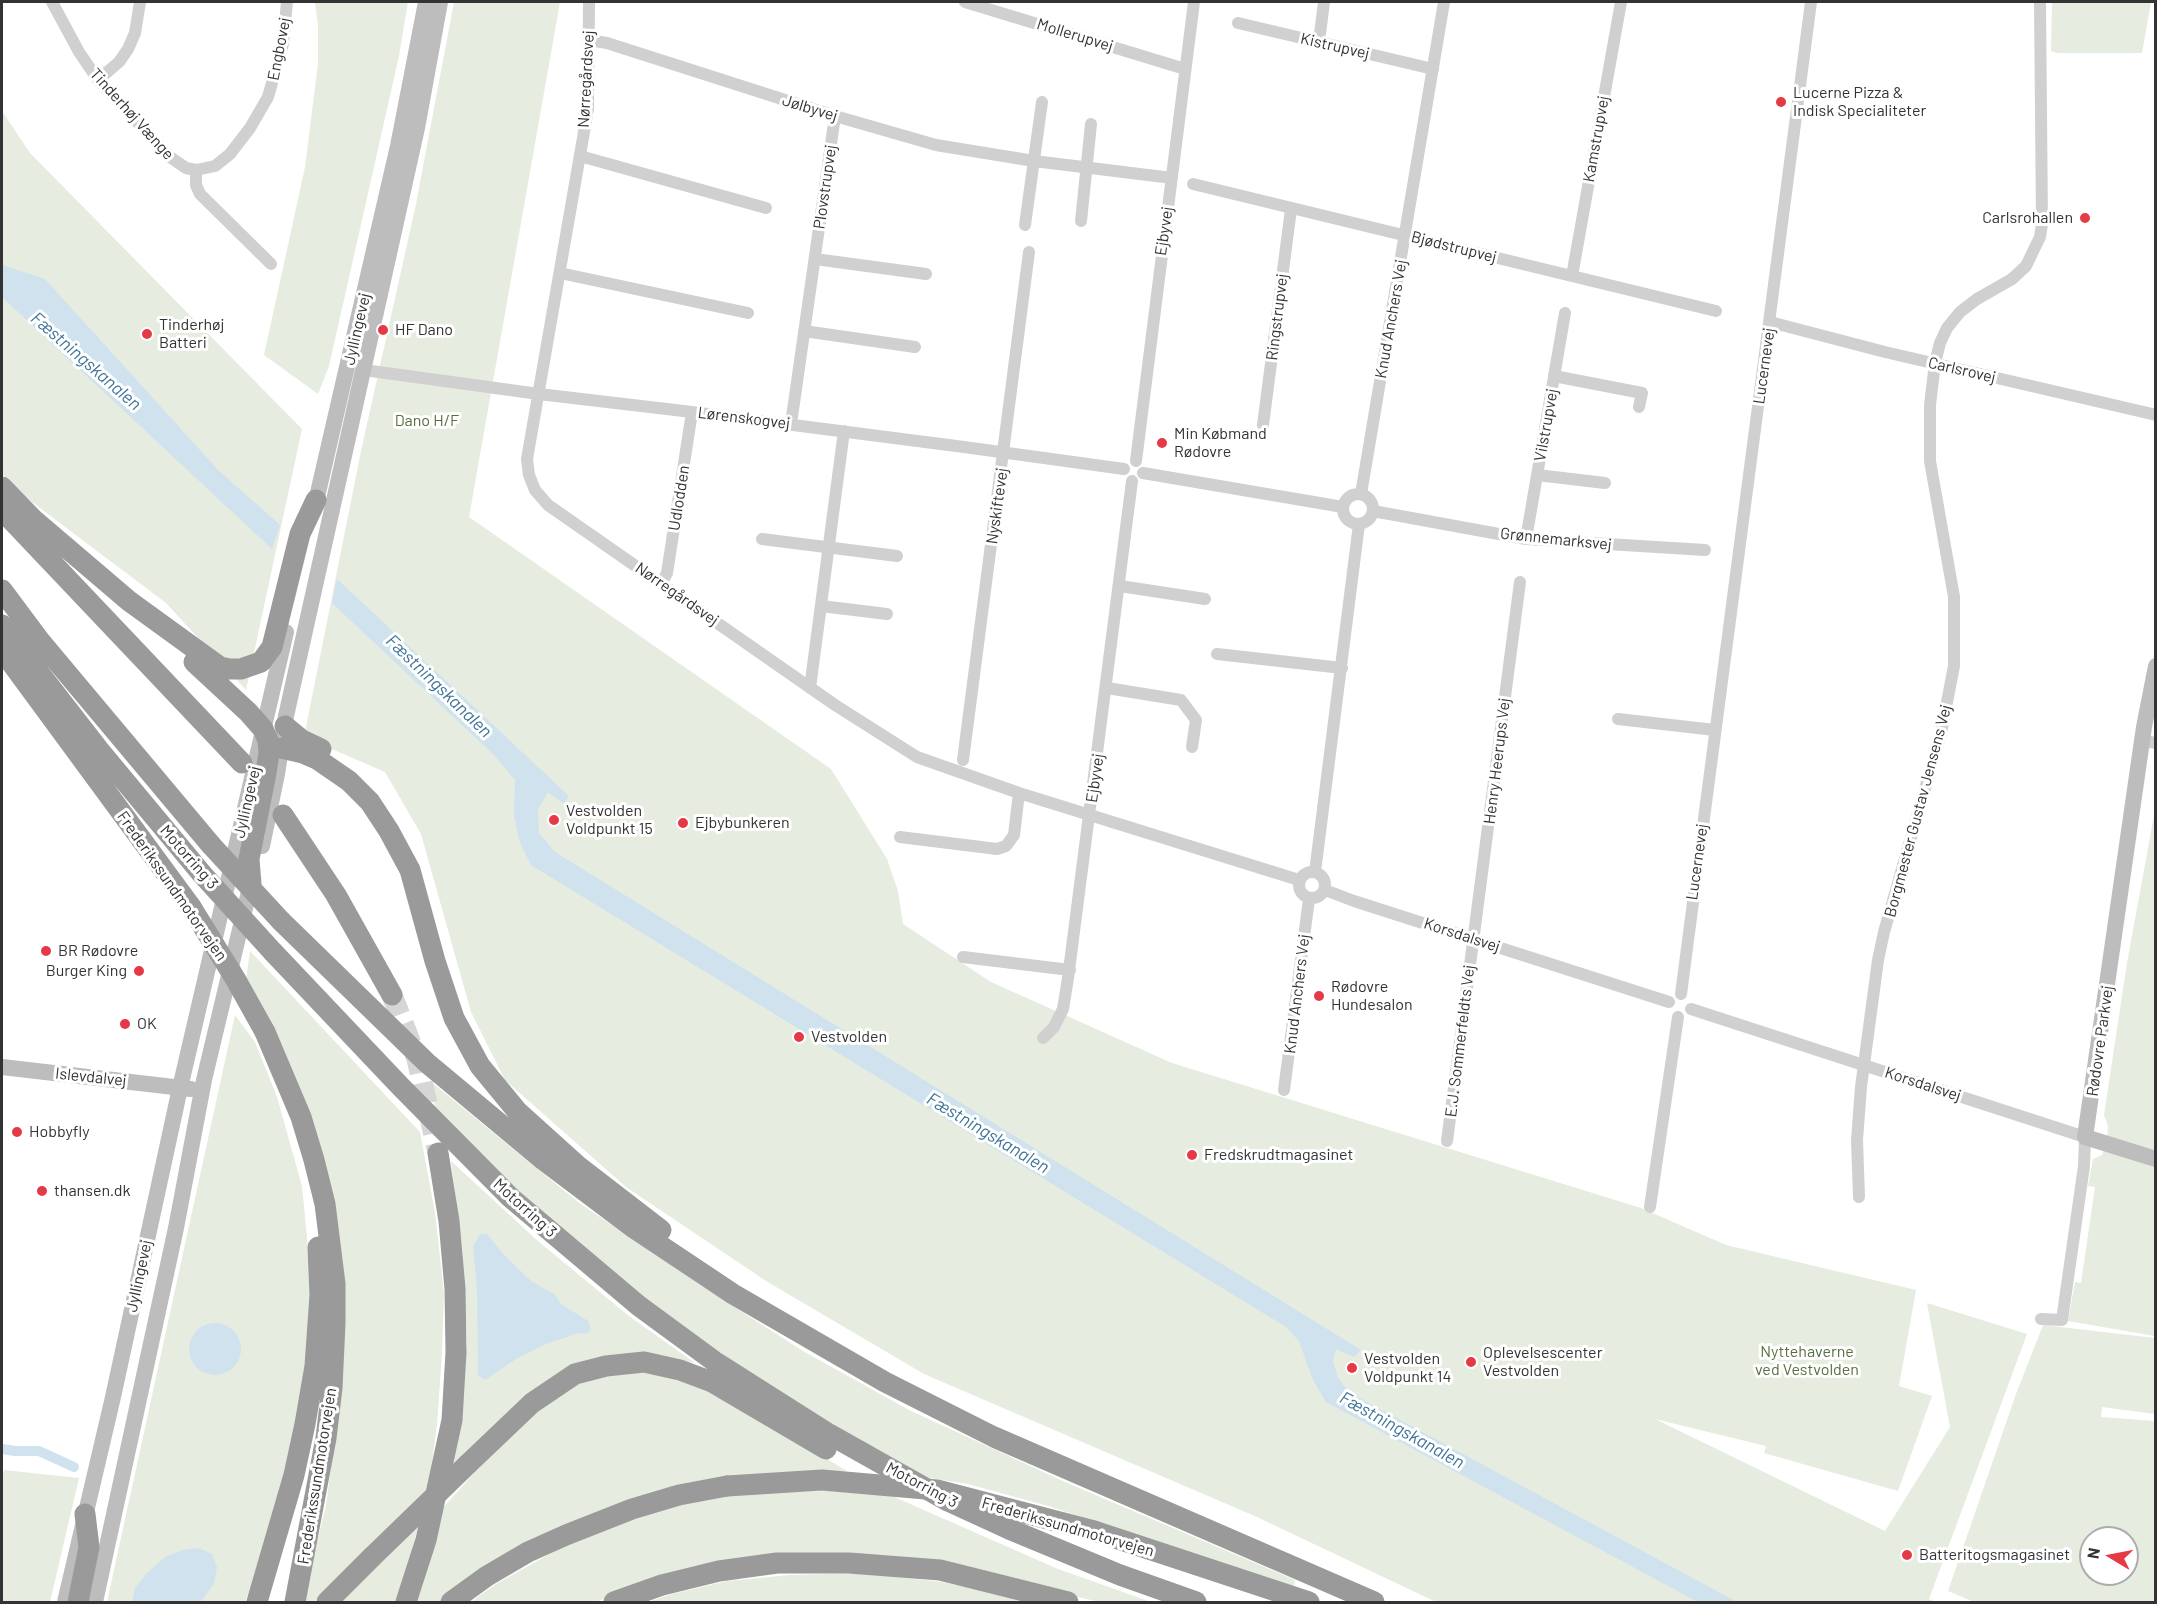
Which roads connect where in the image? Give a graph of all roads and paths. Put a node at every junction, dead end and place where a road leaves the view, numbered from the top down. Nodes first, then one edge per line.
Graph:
1 (51, 2) edge
2 (140, 2) edge
3 (287, 2) edge
4 (426, 2) edge
5 (440, 2) edge
6 (589, 2) edge
7 (964, 2) edge
8 (1194, 2) edge
9 (1324, 2) edge
10 (1444, 2) edge
11 (1621, 2) edge
12 (1811, 2) edge
13 (2040, 2) edge
14 (1238, 23) dead end
15 (589, 40) junction
16 (1319, 42) junction
17 (1185, 69) junction
18 (1433, 69) junction
19 (98, 80) junction
20 (1042, 102) dead end
21 (835, 116) junction
22 (1091, 124) dead end
23 (580, 156) junction
24 (1034, 161) junction
25 (1087, 167) junction
26 (196, 170) junction
27 (1172, 178) junction
28 (1193, 184) dead end
29 (766, 208) dead end
30 (1291, 209) junction
31 (1081, 221) dead end
32 (1025, 225) dead end
33 (1405, 235) junction
34 (1029, 252) dead end
35 (815, 259) junction
36 (271, 264) dead end
37 (560, 273) junction
38 (926, 274) dead end
39 (1572, 276) junction
40 (1716, 311) dead end
41 (748, 313) dead end
42 (1565, 313) dead end
43 (1770, 322) junction
44 (804, 331) junction
45 (915, 347) dead end
46 (1935, 363) junction
47 (364, 370) junction
48 (1554, 376) junction
49 (539, 394) junction
50 (1639, 407) dead end
51 (692, 412) junction
52 (2156, 415) edge
53 (791, 424) junction
54 (1263, 425) dead end
55 (844, 431) junction
56 (1004, 452) junction
57 (1136, 461) junction
58 (1124, 470) junction
59 (1537, 475) junction
60 (1138, 477) junction
61 (1605, 483) dead end
62 (2, 487) edge
63 (1361, 494) junction
64 (316, 500) junction
65 (1343, 507) junction
66 (2, 510) edge
67 (1373, 511) junction
68 (1359, 524) junction
69 (762, 539) dead end
70 (1526, 539) junction
71 (829, 548) junction
72 (1705, 550) dead end
73 (897, 556) dead end
74 (1520, 582) dead end
75 (662, 583) junction
76 (1120, 586) junction
77 (2, 590) edge
78 (1205, 600) dead end
79 (129, 601) junction
80 (821, 606) junction
81 (887, 614) dead end
82 (2, 625) edge
83 (2, 650) edge
84 (1217, 654) dead end
85 (2156, 666) edge
86 (1341, 668) junction
87 (810, 688) junction
88 (1107, 688) junction
89 (1618, 719) dead end
90 (285, 726) junction
91 (263, 729) junction
92 (1715, 730) junction
93 (2149, 742) edge
94 (1192, 747) dead end
95 (262, 756) junction
96 (963, 760) dead end
97 (1019, 793) junction
98 (283, 815) dead end
99 (1089, 815) junction
100 (900, 837) dead end
101 (410, 870) junction
102 (1315, 872) junction
103 (1299, 880) junction
104 (251, 884) joint
105 (1325, 890) junction
106 (1309, 899) junction
107 (1473, 940) junction
108 (963, 957) dead end
109 (1070, 969) junction
110 (1681, 994) junction
111 (392, 995) tunnel mouth
112 (1669, 1002) junction
113 (1691, 1009) junction
114 (1678, 1017) junction
115 (1043, 1038) dead end
116 (1864, 1065) junction
117 (2, 1067) edge
118 (285, 1076) junction
119 (180, 1088) junction
120 (202, 1089) junction
121 (1284, 1090) dead end
122 (2085, 1137) junction
123 (1447, 1142) dead end
124 (438, 1153) tunnel mouth
125 (2156, 1159) edge
126 (1859, 1197) dead end
127 (1650, 1207) dead end
128 (163, 1291) junction
129 (734, 1294) junction
130 (2041, 1319) dead end
131 (85, 1514) junction
132 (1009, 1529) junction
133 (65, 1602) edge
134 (78, 1602) edge
135 (95, 1602) edge
136 (257, 1602) edge
137 (295, 1602) edge
138 (327, 1602) edge
139 (406, 1602) edge
140 (451, 1602) edge
141 (614, 1602) edge
142 (1068, 1602) edge
143 (1196, 1602) edge
144 (1309, 1602) edge
145 (1374, 1602) edge

1 - 19 street, Tinderhøj Vænge
2 - 19 street
3 - 26 street, Engbovej
4 - 64 street, Jyllingevej
5 - 47 street, Jyllingevej
6 - 15 street, Nørregårdsvej
7 - 17 street, Mollerupvej
8 - 17 street, Ejbyvej
9 - 16 street
10 - 18 street, Knud Anchers Vej
11 - 39 street, Kamstrupvej
12 - 43 street, Lucernevej
13 - 46 street, Borgmester Gustav Jensens Vej
14 - 16 street, Kistrupvej
15 - 21 street, Jølbyvej
15 - 23 street, Nørregårdsvej
16 - 18 street, Kistrupvej
17 - 27 street, Ejbyvej
18 - 33 street, Knud Anchers Vej
19 - 26 street, Tinderhøj Vænge
20 - 24 street
21 - 24 street, Jølbyvej
21 - 35 street, Plovstrupvej
22 - 25 street
23 - 29 street
23 - 37 street, Nørregårdsvej
24 - 25 street, Jølbyvej
24 - 32 street
25 - 27 street, Jølbyvej
25 - 31 street
26 - 36 street
27 - 57 street, Ejbyvej
28 - 30 street, Bjødstrupvej
30 - 33 street, Bjødstrupvej
30 - 54 street, Ringstrupvej
33 - 39 street, Bjødstrupvej
33 - 63 street, Knud Anchers Vej
34 - 56 street, Nyskiftevej
35 - 38 street
35 - 44 street, Plovstrupvej
37 - 41 street
37 - 49 street, Nørregårdsvej
39 - 40 street, Bjødstrupvej
42 - 48 street, Vilstrupvej
43 - 46 street, Carlsrovej
43 - 92 street, Lucernevej
44 - 45 street
44 - 53 street, Plovstrupvej
46 - 52 street, Carlsrovej
46 - 116 street, Borgmester Gustav Jensens Vej
47 - 49 street, Lørenskogvej
47 - 90 street, Jyllingevej
48 - 50 street, Vilstrupvej
48 - 59 street, Vilstrupvej
49 - 51 street, Lørenskogvej
49 - 75 street, Nørregårdsvej
51 - 53 street, Lørenskogvej
51 - 75 street, Udlodden
53 - 55 street, Lørenskogvej
55 - 56 street, Lørenskogvej
55 - 71 street
56 - 58 street, Lørenskogvej
56 - 96 street, Nyskiftevej
57 - 58 street
57 - 60 street
58 - 60 street
59 - 61 street, Vilstrupvej
59 - 70 street, Vilstrupvej
60 - 65 street
60 - 76 street, Ejbyvej
62 - 79 highway
63 - 65 street
63 - 67 street
64 - 79 highway
64 - 91 street, Jyllingevej
65 - 68 street
66 - 95 highway
67 - 68 street
67 - 70 street, Grønnemarksvej
68 - 86 street
69 - 71 street
70 - 72 street, Grønnemarksvej
71 - 73 street
71 - 80 street
74 - 107 street, Henry Heerups Vej
75 - 87 street, Nørregårdsvej
76 - 78 street
76 - 88 street, Ejbyvej
77 - 129 highway, Motorring 3, bridge
79 - 91 highway
80 - 81 street
80 - 87 street
82 - 132 highway, Motorring 3, bridge
83 - 118 highway, Frederikssundmotorvejen, bridge
84 - 86 street
85 - 93 street, Rødovre Parkvej
86 - 102 street
87 - 97 street, Nørregårdsvej
88 - 94 street
88 - 99 street, Ejbyvej
89 - 92 street
90 - 95 street, Jyllingevej
90 - 101 highway
91 - 95 highway
92 - 110 street, Lucernevej
93 - 122 street, Rødovre Parkvej
95 - 101 highway
95 - 104 highway
95 - 119 street, Jyllingevej
97 - 99 street, Nørregårdsvej
97 - 100 street
98 - 111 highway
99 - 103 street
99 - 109 street, Ejbyvej
101 - 129 highway
102 - 103 street
102 - 105 street
103 - 106 street
104 - 120 street, Jyllingevej
105 - 106 street
105 - 107 street, Korsdalsvej
106 - 121 street, Knud Anchers Vej
107 - 112 street, Korsdalsvej
107 - 123 street, E.J. Sommerfeldts Vej
108 - 109 street
109 - 115 street, Ejbyvej
110 - 112 street
110 - 113 street
112 - 114 street
113 - 114 street
113 - 116 street, Korsdalsvej
114 - 127 street
116 - 122 street, Korsdalsvej
116 - 126 street, Borgmester Gustav Jensens Vej
117 - 119 street, Islevdalvej
118 - 136 highway
118 - 137 highway, Frederikssundmotorvejen
119 - 120 street, Islevdalvej
119 - 128 street
119 - 131 street, Jyllingevej
120 - 128 street, Jyllingevej
122 - 125 street, Korsdalsvej
122 - 130 street, Rødovre Parkvej
124 - 139 highway
128 - 135 street, Jyllingevej
129 - 145 highway
131 - 133 street, Jyllingevej
131 - 134 highway
132 - 138 highway, bridge
132 - 143 highway, Motorring 3
140 - 144 highway, Frederikssundmotorvejen, bridge
141 - 142 highway

